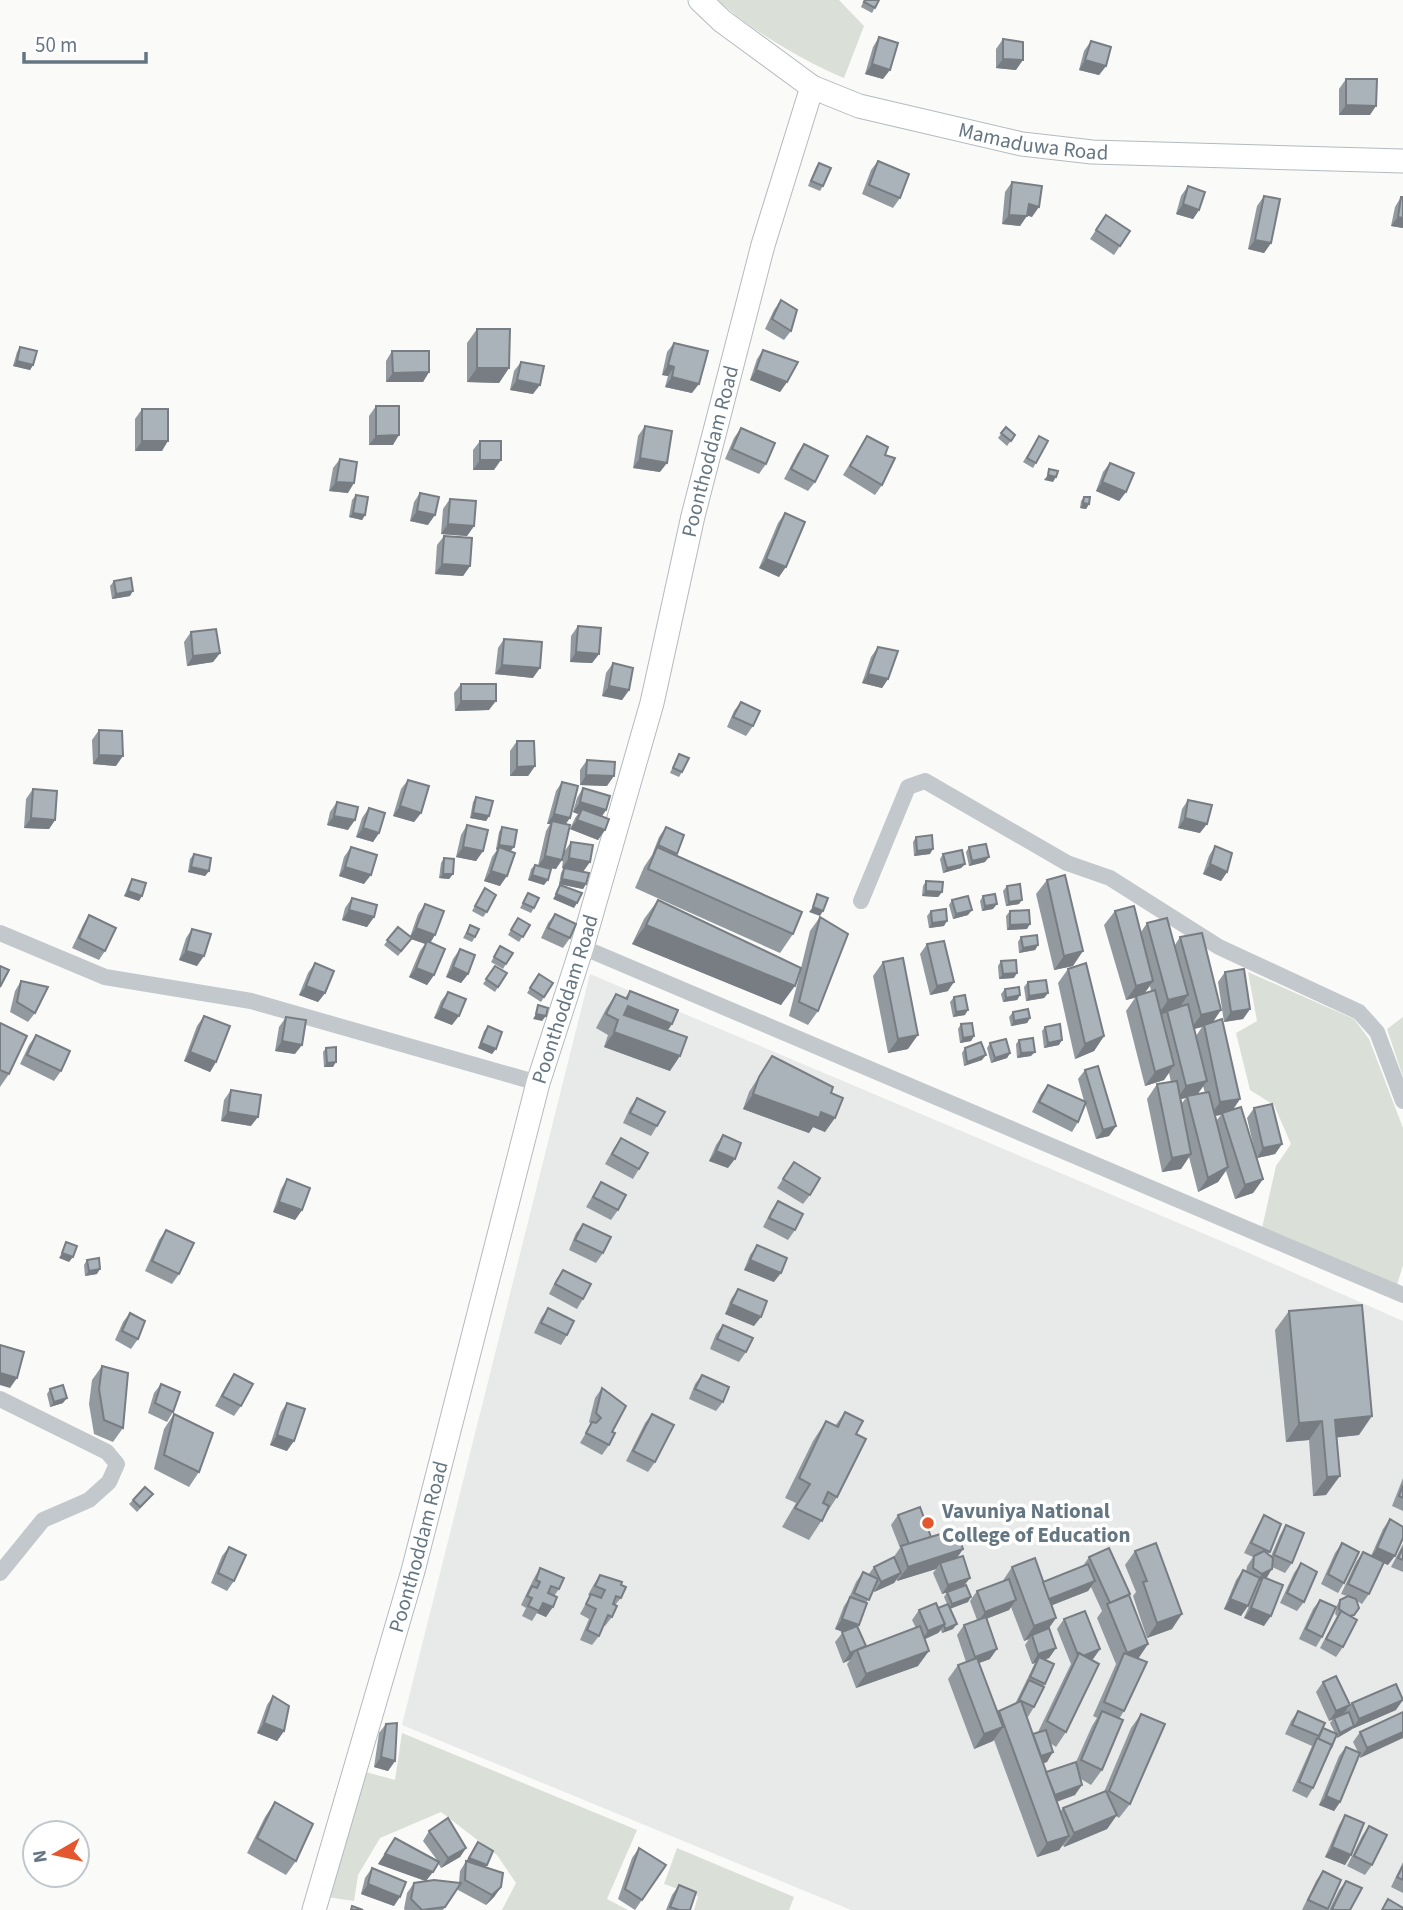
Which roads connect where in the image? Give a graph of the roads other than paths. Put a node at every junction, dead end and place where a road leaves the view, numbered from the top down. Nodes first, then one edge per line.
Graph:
1 (700, 0) edge
2 (812, 87) junction
3 (1403, 161) edge
4 (862, 901) dead end
5 (0, 933) edge
6 (582, 947) junction
7 (538, 1083) junction
8 (1403, 1101) edge
9 (1403, 1295) edge
10 (0, 1399) edge
11 (0, 1573) edge
12 (314, 1910) edge

1 - 2 street, Mamaduwa Road
2 - 3 street, Mamaduwa Road
2 - 6 street, Poonthoddam Road
4 - 8 street
5 - 7 street
6 - 7 street, Poonthoddam Road
6 - 9 street
7 - 12 street, Poonthoddam Road
10 - 11 street

